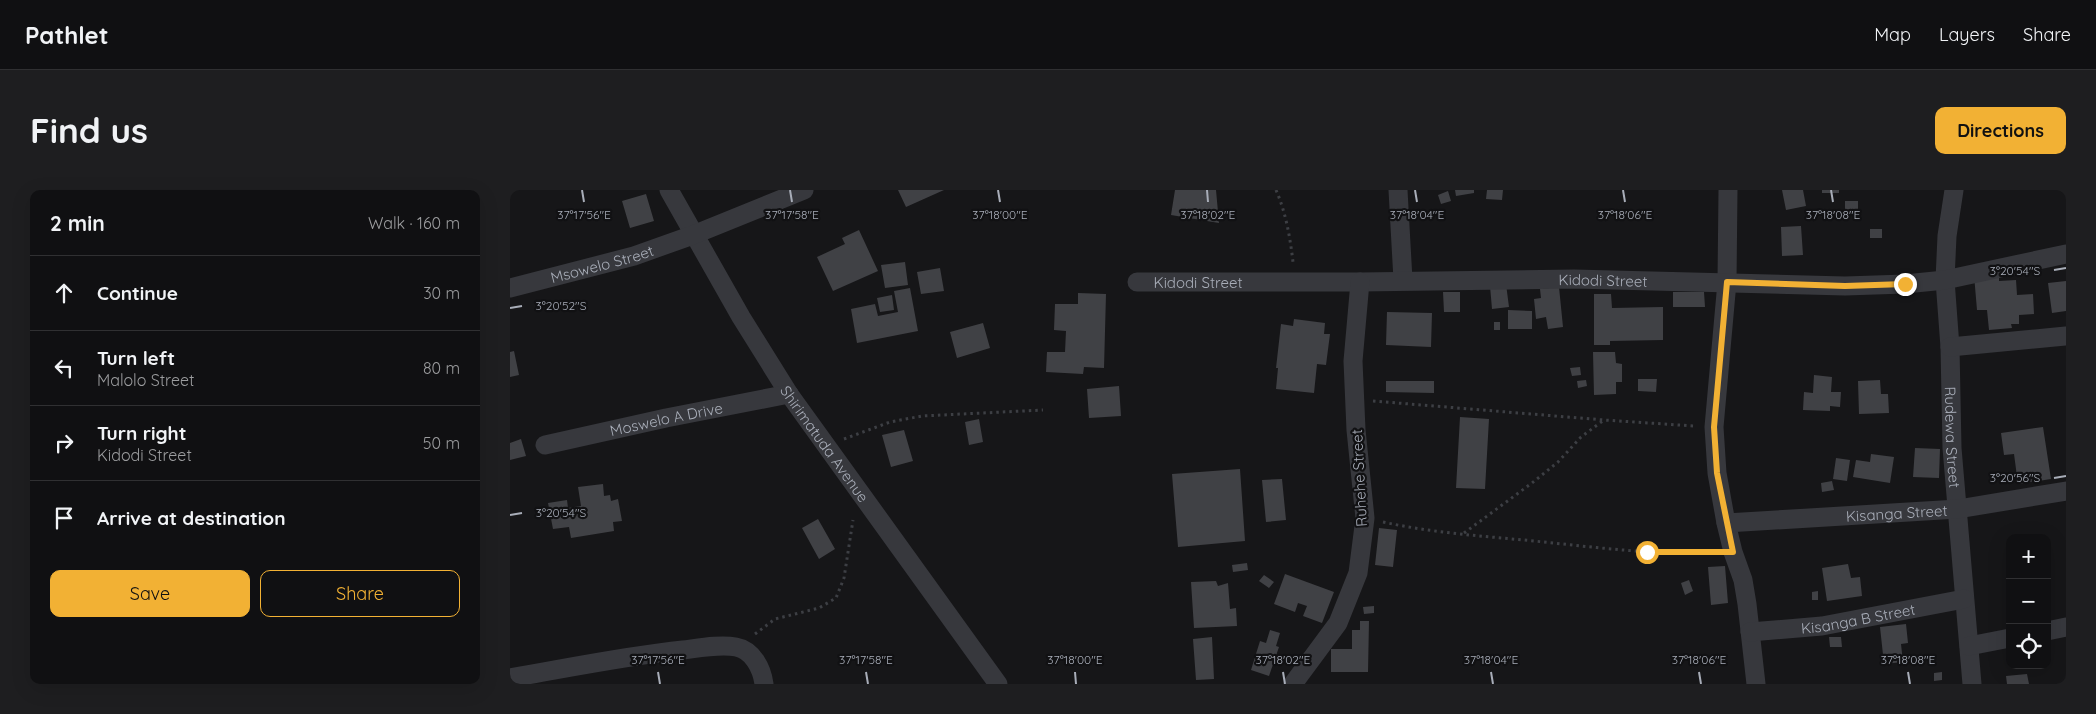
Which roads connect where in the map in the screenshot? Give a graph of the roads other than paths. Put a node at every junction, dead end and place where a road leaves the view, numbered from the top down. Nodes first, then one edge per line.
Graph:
1 (669, 190) edge
2 (804, 190) edge
3 (1398, 190) edge
4 (1728, 190) edge
5 (1954, 190) edge
6 (693, 235) junction
7 (2066, 254) edge
8 (1403, 280) junction
9 (1945, 280) junction
10 (1137, 282) dead end
11 (1360, 282) junction
12 (1727, 282) junction
13 (510, 288) edge
14 (2066, 336) edge
15 (1950, 348) junction
16 (789, 394) junction
17 (545, 445) dead end
18 (2066, 491) edge
19 (1958, 509) junction
20 (1726, 523) junction
21 (1964, 599) junction
22 (2066, 627) edge
23 (2051, 630) edge
24 (1750, 632) junction
25 (2006, 639) edge
26 (1969, 646) junction
27 (510, 678) edge
28 (764, 684) edge
29 (998, 684) edge
30 (1293, 684) edge
31 (1756, 684) edge
32 (1972, 684) edge

1 - 6 street, Shirimatuda Avenue
2 - 6 street, Msowelo Street
3 - 8 street
4 - 12 street
5 - 9 street, Rudewa Street
6 - 13 street, Msowelo Street
6 - 16 street, Shirimatuda Avenue
7 - 9 street, Kidodi Street
8 - 11 street, Kidodi Street
8 - 12 street, Kidodi Street
9 - 12 street, Kidodi Street
9 - 15 street, Rudewa Street
10 - 11 street, Kidodi Street
11 - 30 street, Ruhehe Street
12 - 20 street
14 - 15 street
15 - 19 street, Rudewa Street
16 - 17 street, Moswelo A Drive
16 - 29 street, Shirimatuda Avenue
18 - 19 street, Kisanga Street
19 - 20 street, Kisanga Street
19 - 21 street, Rudewa Street
20 - 24 street
21 - 24 street, Kisanga B Street
21 - 26 street, Rudewa Street
22 - 23 street
24 - 31 street
25 - 26 street
26 - 32 street, Rudewa Street
27 - 28 street

